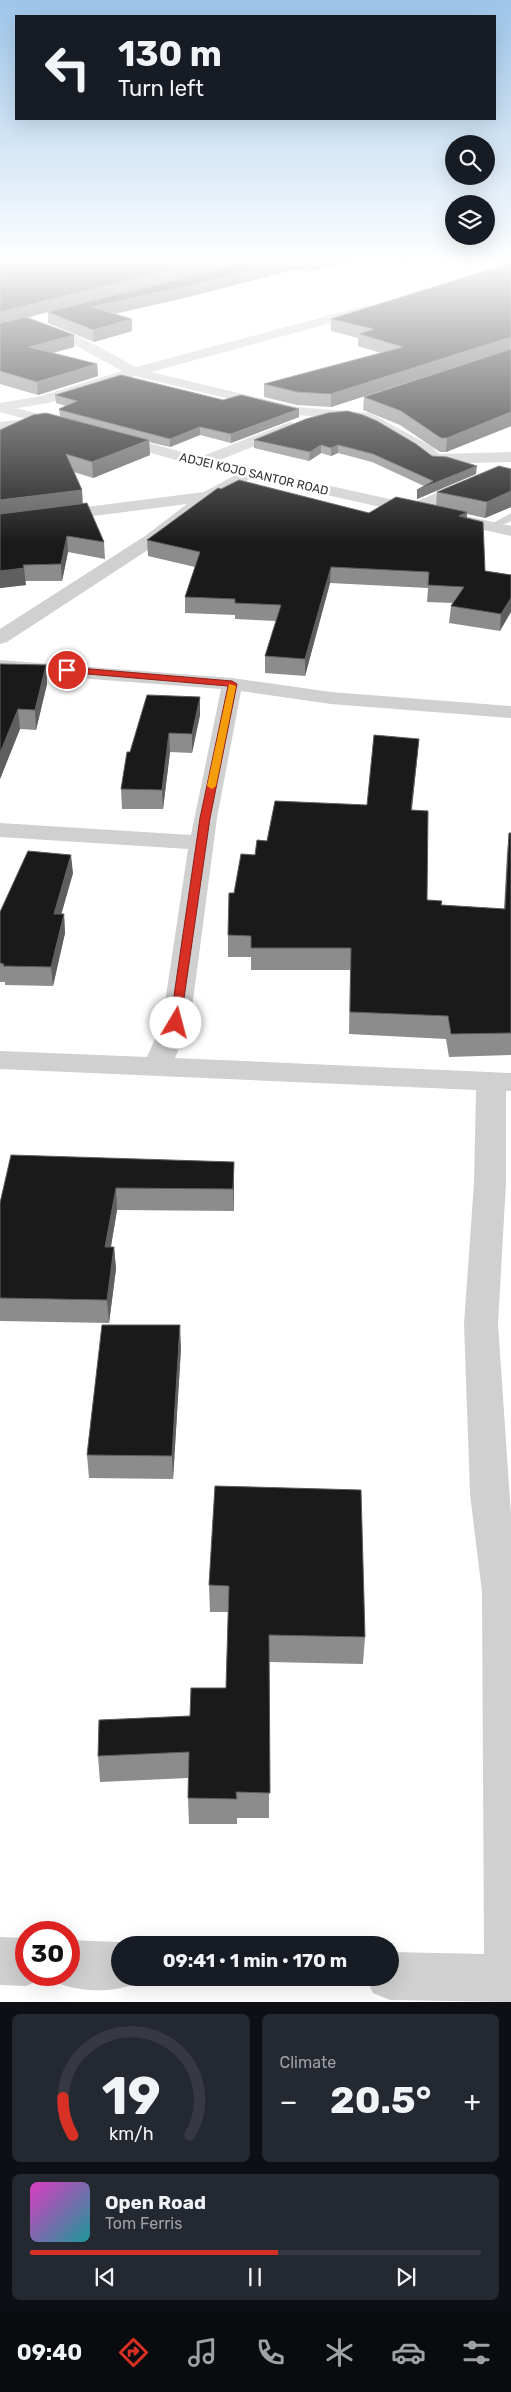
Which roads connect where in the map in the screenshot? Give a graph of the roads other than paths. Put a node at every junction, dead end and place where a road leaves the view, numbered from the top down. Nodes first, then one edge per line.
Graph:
1 (103, 355) edge
2 (195, 355) edge
3 (134, 372) junction
4 (367, 402) edge
5 (0, 407) edge
6 (330, 414) junction
7 (53, 421) junction
8 (0, 427) edge
9 (80, 429) edge
10 (99, 434) edge
11 (511, 457) edge
12 (435, 459) junction
13 (201, 462) junction
14 (511, 467) edge
15 (248, 473) junction
16 (450, 492) junction
17 (208, 497) junction
18 (411, 510) junction
19 (511, 516) edge
20 (0, 523) edge
21 (492, 527) junction
22 (511, 531) edge
23 (0, 638) edge
24 (0, 666) edge
25 (232, 684) junction
26 (511, 712) edge
27 (0, 830) edge
28 (201, 843) junction
29 (0, 1060) edge
30 (157, 1066) junction
31 (501, 1082) edge
32 (0, 1961) edge
33 (15, 1962) edge
34 (80, 1964) edge
35 (111, 1966) edge
36 (399, 1976) edge
37 (510, 1979) edge

1 - 3 street
2 - 3 street
3 - 5 street
3 - 6 street
4 - 6 street
5 - 7 street
6 - 12 street
6 - 13 street
7 - 8 street
7 - 9 street
10 - 13 street, ADJEI KOJO SANTOR ROAD
11 - 12 street
12 - 16 street
13 - 15 street, ADJEI KOJO SANTOR ROAD
14 - 16 street
15 - 17 street
15 - 18 street, ADJEI KOJO SANTOR ROAD
16 - 18 street
17 - 20 street
17 - 23 street
18 - 21 street, ADJEI KOJO SANTOR ROAD
19 - 21 lane
21 - 22 street, ADJEI KOJO SANTOR ROAD
24 - 25 street
25 - 26 street
25 - 28 street
27 - 28 street
28 - 30 street
29 - 30 street
30 - 31 street
31 - 37 street
32 - 33 street
34 - 35 street
36 - 37 street

